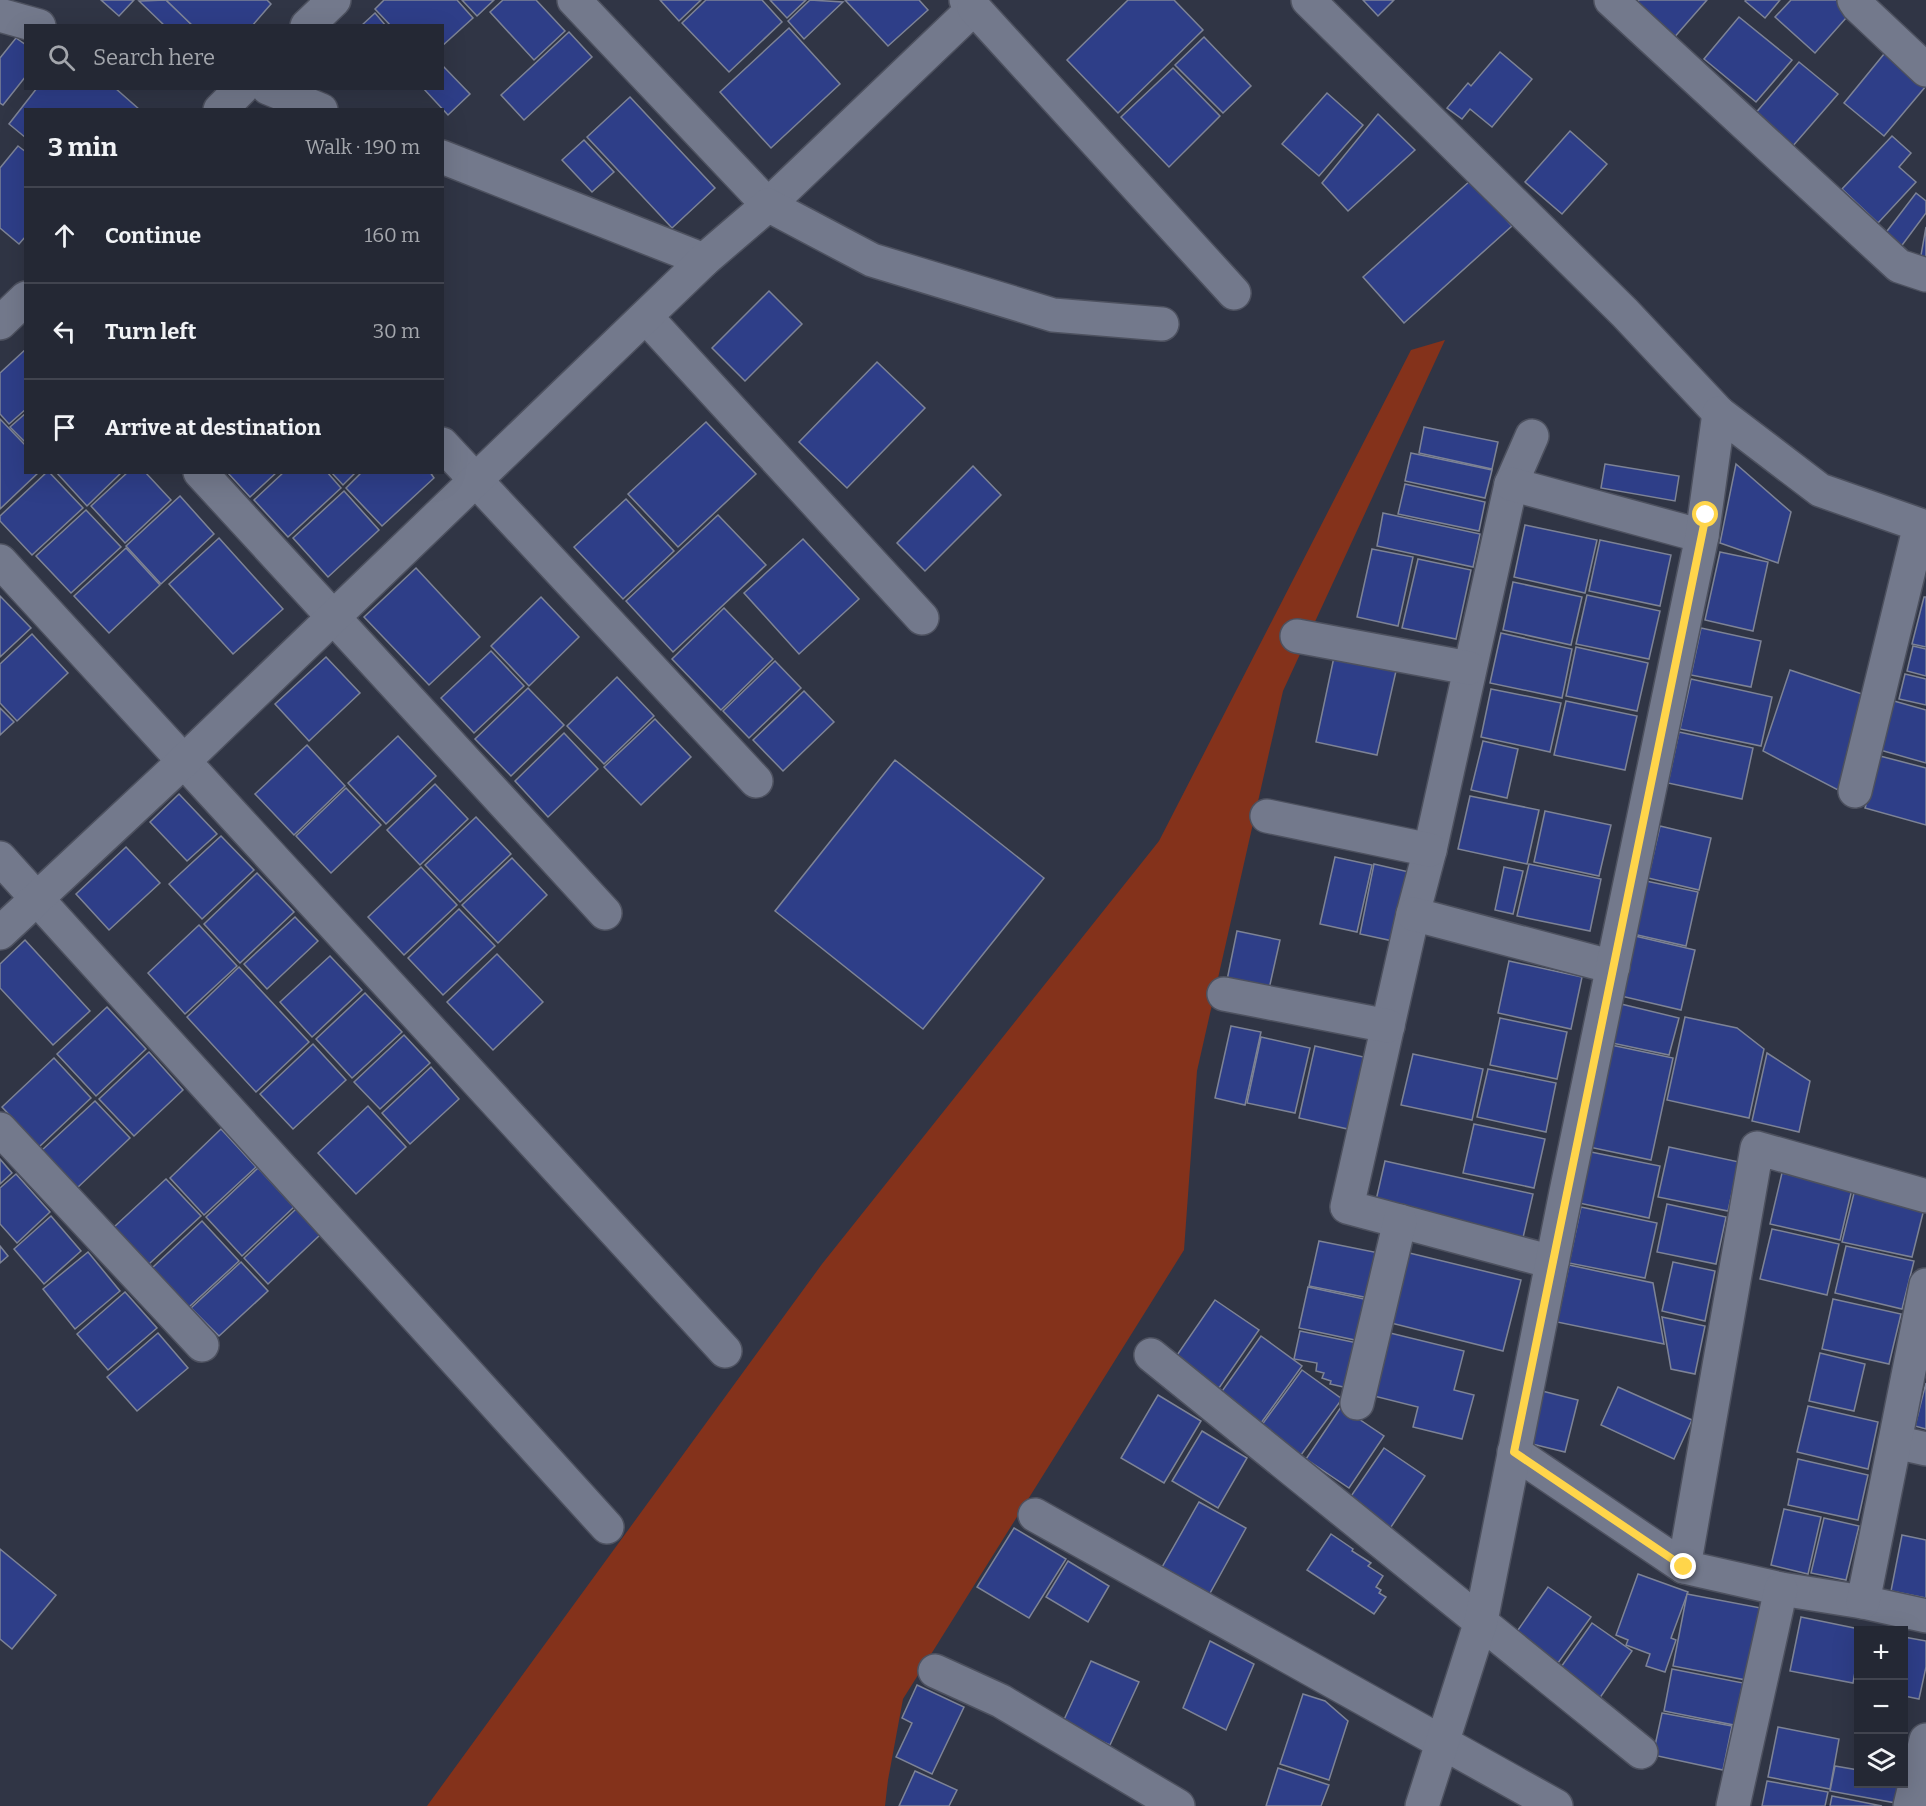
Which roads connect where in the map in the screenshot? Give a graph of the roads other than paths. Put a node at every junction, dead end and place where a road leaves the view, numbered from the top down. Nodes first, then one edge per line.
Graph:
1 (334, 0) edge
2 (574, 0) edge
3 (1307, 0) edge
4 (1611, 0) edge
5 (1859, 2) edge
6 (970, 4) edge
7 (0, 15) edge
8 (32, 24) edge
9 (310, 24) edge
10 (1926, 70) edge
11 (240, 90) edge
12 (273, 90) edge
13 (222, 108) edge
14 (316, 108) edge
15 (444, 158) edge
16 (768, 205) junction
17 (704, 260) junction
18 (1926, 275) edge
19 (1234, 293) dead end
20 (24, 300) edge
21 (646, 317) junction
22 (0, 323) edge
23 (1161, 324) dead end
24 (1719, 413) junction
25 (1532, 435) dead end
26 (444, 446) edge
27 (202, 474) edge
28 (476, 480) junction
29 (1511, 484) junction
30 (1924, 519) edge
31 (1702, 536) junction
32 (0, 561) edge
33 (332, 616) junction
34 (922, 618) dead end
35 (1297, 636) dead end
36 (1469, 668) junction
37 (184, 761) junction
38 (756, 781) dead end
39 (1855, 791) dead end
40 (1267, 816) dead end
41 (1430, 850) junction
42 (0, 858) edge
43 (38, 899) junction
44 (605, 914) dead end
45 (1413, 914) junction
46 (0, 933) edge
47 (1613, 968) junction
48 (1224, 994) dead end
49 (1388, 1026) junction
50 (0, 1129) edge
51 (1926, 1196) edge
52 (1400, 1221) junction
53 (1552, 1262) junction
54 (1926, 1286) edge
55 (202, 1345) dead end
56 (725, 1351) dead end
57 (1151, 1354) dead end
58 (1357, 1403) dead end
59 (1894, 1442) junction
60 (1926, 1449) edge
61 (1514, 1452) junction
62 (1035, 1515) dead end
63 (607, 1527) dead end
64 (1684, 1567) junction
65 (1780, 1589) junction
66 (1863, 1602) junction
67 (1926, 1616) edge
68 (1481, 1621) junction
69 (935, 1671) dead end
70 (1926, 1740) edge
71 (1443, 1744) junction
72 (1641, 1752) dead end
73 (1178, 1806) edge
74 (1422, 1806) edge
75 (1556, 1806) edge
76 (1732, 1806) edge
77 (1910, 1806) edge

1 - 9 street
2 - 16 street
3 - 24 street
4 - 18 street
5 - 10 street
6 - 16 street
6 - 19 street
7 - 8 street
11 - 13 street
12 - 14 street
15 - 17 street
16 - 17 street
16 - 23 street
17 - 21 street
20 - 22 street
21 - 28 street
21 - 34 street
24 - 30 street
24 - 31 street
25 - 29 street
26 - 28 street
27 - 33 street
28 - 33 street
28 - 38 street
29 - 31 street
29 - 36 street
30 - 39 street
31 - 47 street
32 - 37 street
33 - 37 street
33 - 44 street
35 - 36 street
36 - 41 street
37 - 43 street
37 - 56 street
40 - 41 street
41 - 45 street
42 - 43 street
43 - 46 street
43 - 63 street
45 - 47 street
45 - 49 street
47 - 53 street
48 - 49 street
49 - 52 street
50 - 55 street
51 - 64 street
52 - 53 street
52 - 58 street
53 - 61 street
54 - 59 street
57 - 68 street
59 - 60 street
59 - 66 street
61 - 64 street
61 - 68 street
62 - 71 street
64 - 65 street
65 - 66 street
65 - 76 street
66 - 67 street
68 - 71 street
68 - 72 street
69 - 73 street
70 - 77 street
71 - 74 street
71 - 75 street

